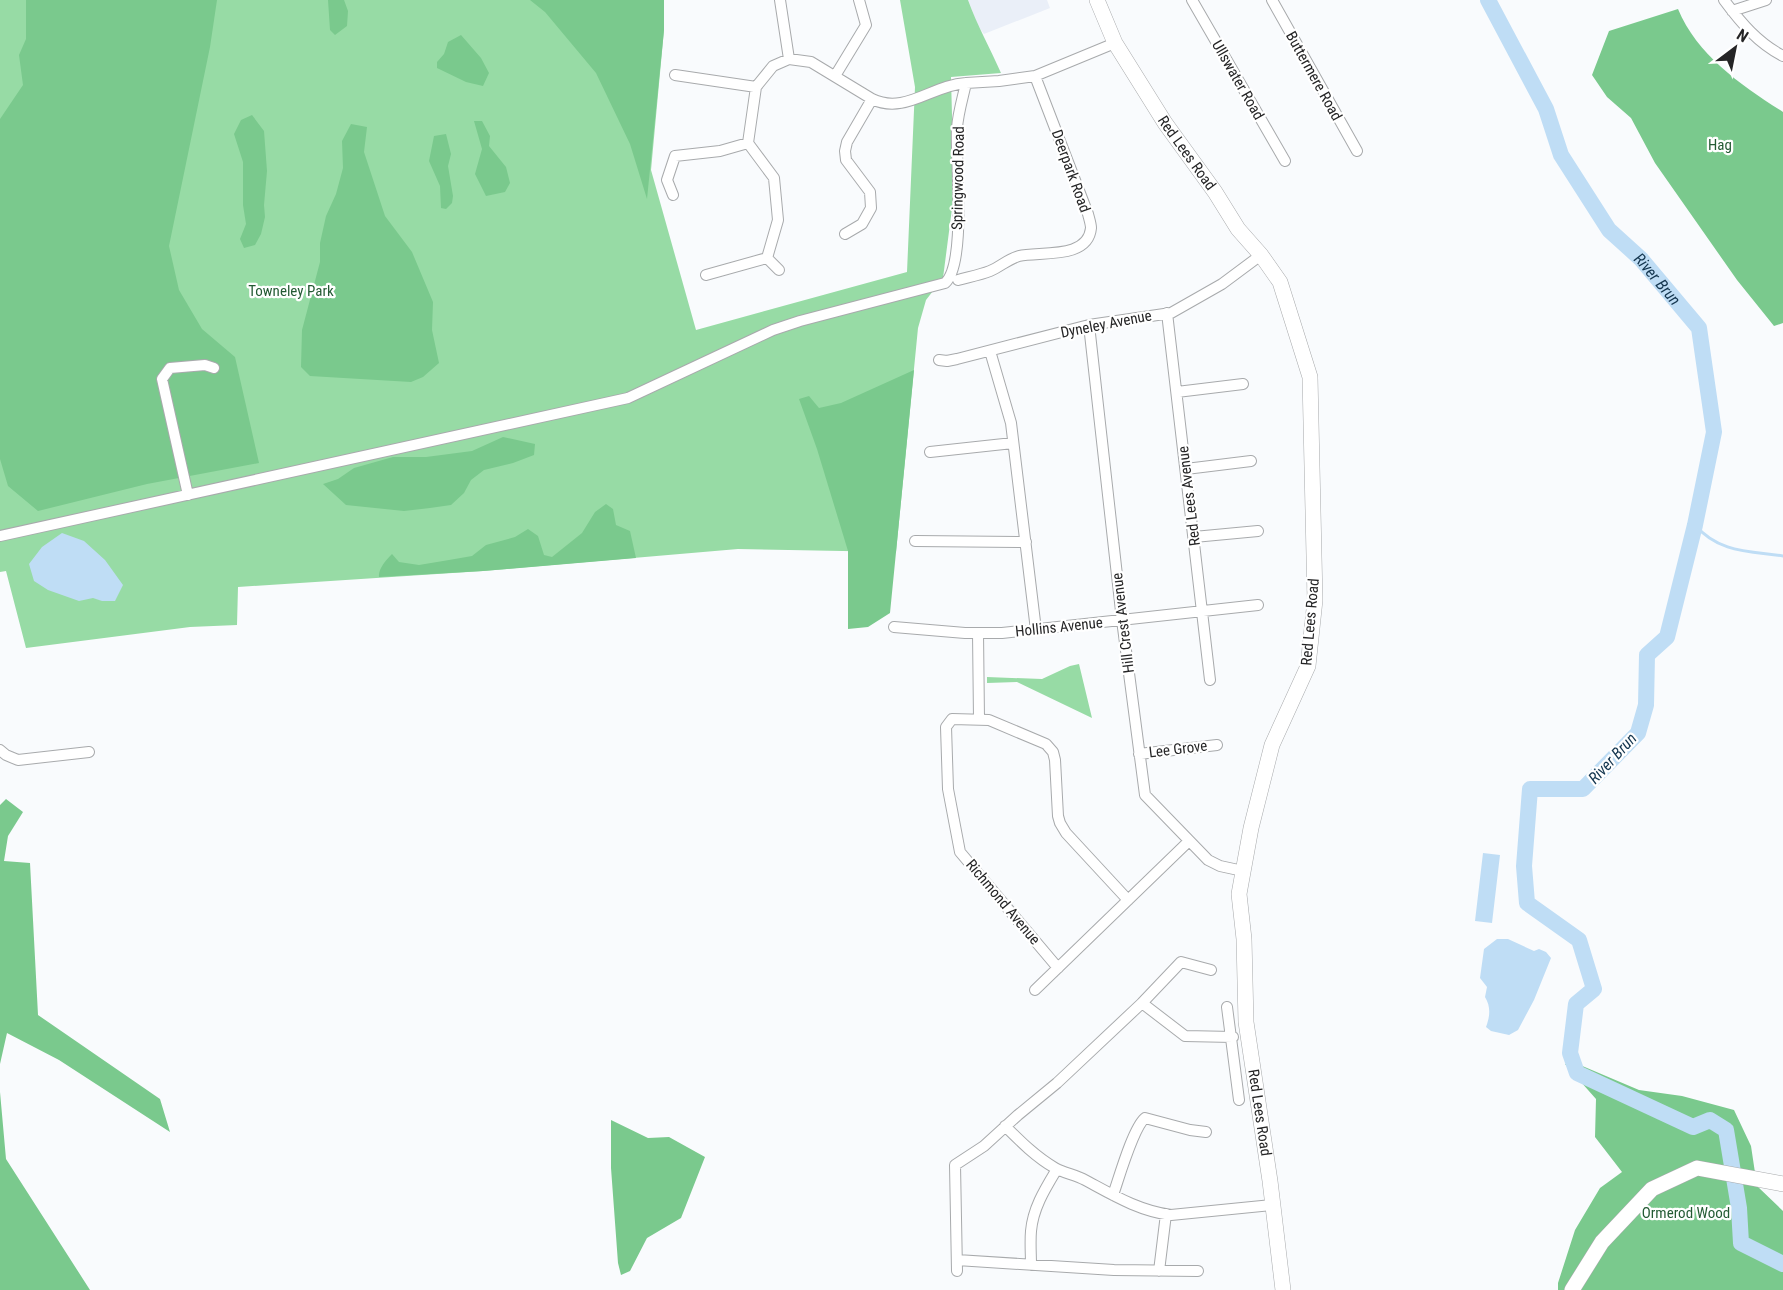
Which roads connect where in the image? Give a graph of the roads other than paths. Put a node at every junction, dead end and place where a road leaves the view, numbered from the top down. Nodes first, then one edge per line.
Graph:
1 (780, 0) edge
2 (859, 0) edge
3 (1192, 0) edge
4 (1272, 0) edge
5 (1724, 0) edge
6 (1766, 0) edge
7 (1099, 1) edge
8 (1732, 11) junction
9 (1115, 43) junction
10 (1783, 56) edge
11 (789, 59) junction
12 (675, 75) dead end
13 (1035, 75) junction
14 (836, 76) junction
15 (966, 82) junction
16 (756, 87) junction
17 (872, 99) junction
18 (748, 143) junction
19 (1357, 151) dead end
20 (1285, 161) dead end
21 (673, 195) dead end
22 (845, 234) dead end
23 (1261, 255) junction
24 (767, 258) junction
25 (779, 270) dead end
26 (706, 275) dead end
27 (958, 280) dead end
28 (1167, 313) junction
29 (1089, 325) junction
30 (990, 351) junction
31 (939, 360) dead end
32 (214, 368) dead end
33 (1243, 384) dead end
34 (1176, 392) junction
35 (1014, 443) junction
36 (930, 452) dead end
37 (1251, 461) dead end
38 (1186, 469) junction
39 (188, 495) junction
40 (1258, 531) dead end
41 (0, 536) edge
42 (1194, 537) junction
43 (915, 541) dead end
44 (1026, 542) junction
45 (1258, 605) dead end
46 (1203, 611) junction
47 (1122, 620) junction
48 (894, 627) dead end
49 (1036, 630) junction
50 (978, 633) junction
51 (1210, 680) dead end
52 (979, 719) junction
53 (1217, 745) dead end
54 (0, 750) edge
55 (88, 752) dead end
56 (1139, 754) junction
57 (1189, 841) junction
58 (1243, 871) junction
59 (1128, 900) junction
60 (1058, 968) junction
61 (1211, 970) dead end
62 (1035, 990) dead end
63 (1142, 1003) junction
64 (1227, 1007) dead end
65 (1232, 1037) junction
66 (1239, 1100) dead end
67 (1005, 1126) junction
68 (1206, 1132) dead end
69 (1057, 1169) junction
70 (1783, 1184) edge
71 (1113, 1195) junction
72 (1272, 1205) junction
73 (1166, 1214) junction
74 (1031, 1265) junction
75 (1159, 1270) junction
76 (1198, 1271) dead end
77 (1282, 1290) edge
78 (1572, 1290) edge

1 - 11 street
2 - 14 street
3 - 20 street, Ullswater Road
4 - 19 street, Buttermere Road
5 - 8 street
6 - 8 street
7 - 9 street, Red Lees Road
8 - 10 street
9 - 13 street
9 - 23 street, Red Lees Road
11 - 14 street
11 - 16 street
12 - 16 street
13 - 15 street
13 - 27 street, Deerpark Road
14 - 17 street
15 - 17 street
15 - 39 street, Springwood Road
16 - 18 street
17 - 22 street
18 - 21 street
18 - 24 street
23 - 28 street, Dyneley Avenue
23 - 58 street, Red Lees Road
24 - 25 street
24 - 26 street
28 - 29 street, Dyneley Avenue
28 - 34 street, Red Lees Avenue
29 - 30 street, Dyneley Avenue
29 - 47 street, Hill Crest Avenue
30 - 31 street, Dyneley Avenue
30 - 35 street
32 - 39 street
33 - 34 street
34 - 38 street, Red Lees Avenue
35 - 36 street
35 - 44 street
37 - 38 street
38 - 42 street, Red Lees Avenue
39 - 41 street
40 - 42 street
42 - 46 street, Red Lees Avenue
43 - 44 street
44 - 49 street
45 - 46 street, Hollins Avenue
46 - 47 street, Hollins Avenue
46 - 51 street, Red Lees Avenue
47 - 49 street, Hollins Avenue
47 - 56 street, Hill Crest Avenue
48 - 50 street, Hollins Avenue
49 - 50 street, Hollins Avenue
50 - 52 street
52 - 59 street, Richmond Avenue
52 - 60 street, Richmond Avenue
53 - 56 street, Lee Grove
54 - 55 street
56 - 57 street, Hill Crest Avenue
57 - 58 street, Hill Crest Avenue
57 - 59 street
58 - 72 street, Red Lees Road
59 - 60 street
60 - 62 street
61 - 63 street
63 - 65 street
63 - 67 street
64 - 65 street
65 - 66 street
67 - 69 street
67 - 74 street
68 - 71 street
69 - 71 street
69 - 74 street
70 - 78 street
71 - 73 street
72 - 73 street
72 - 77 street, Red Lees Road
73 - 75 street
74 - 75 street
75 - 76 street

